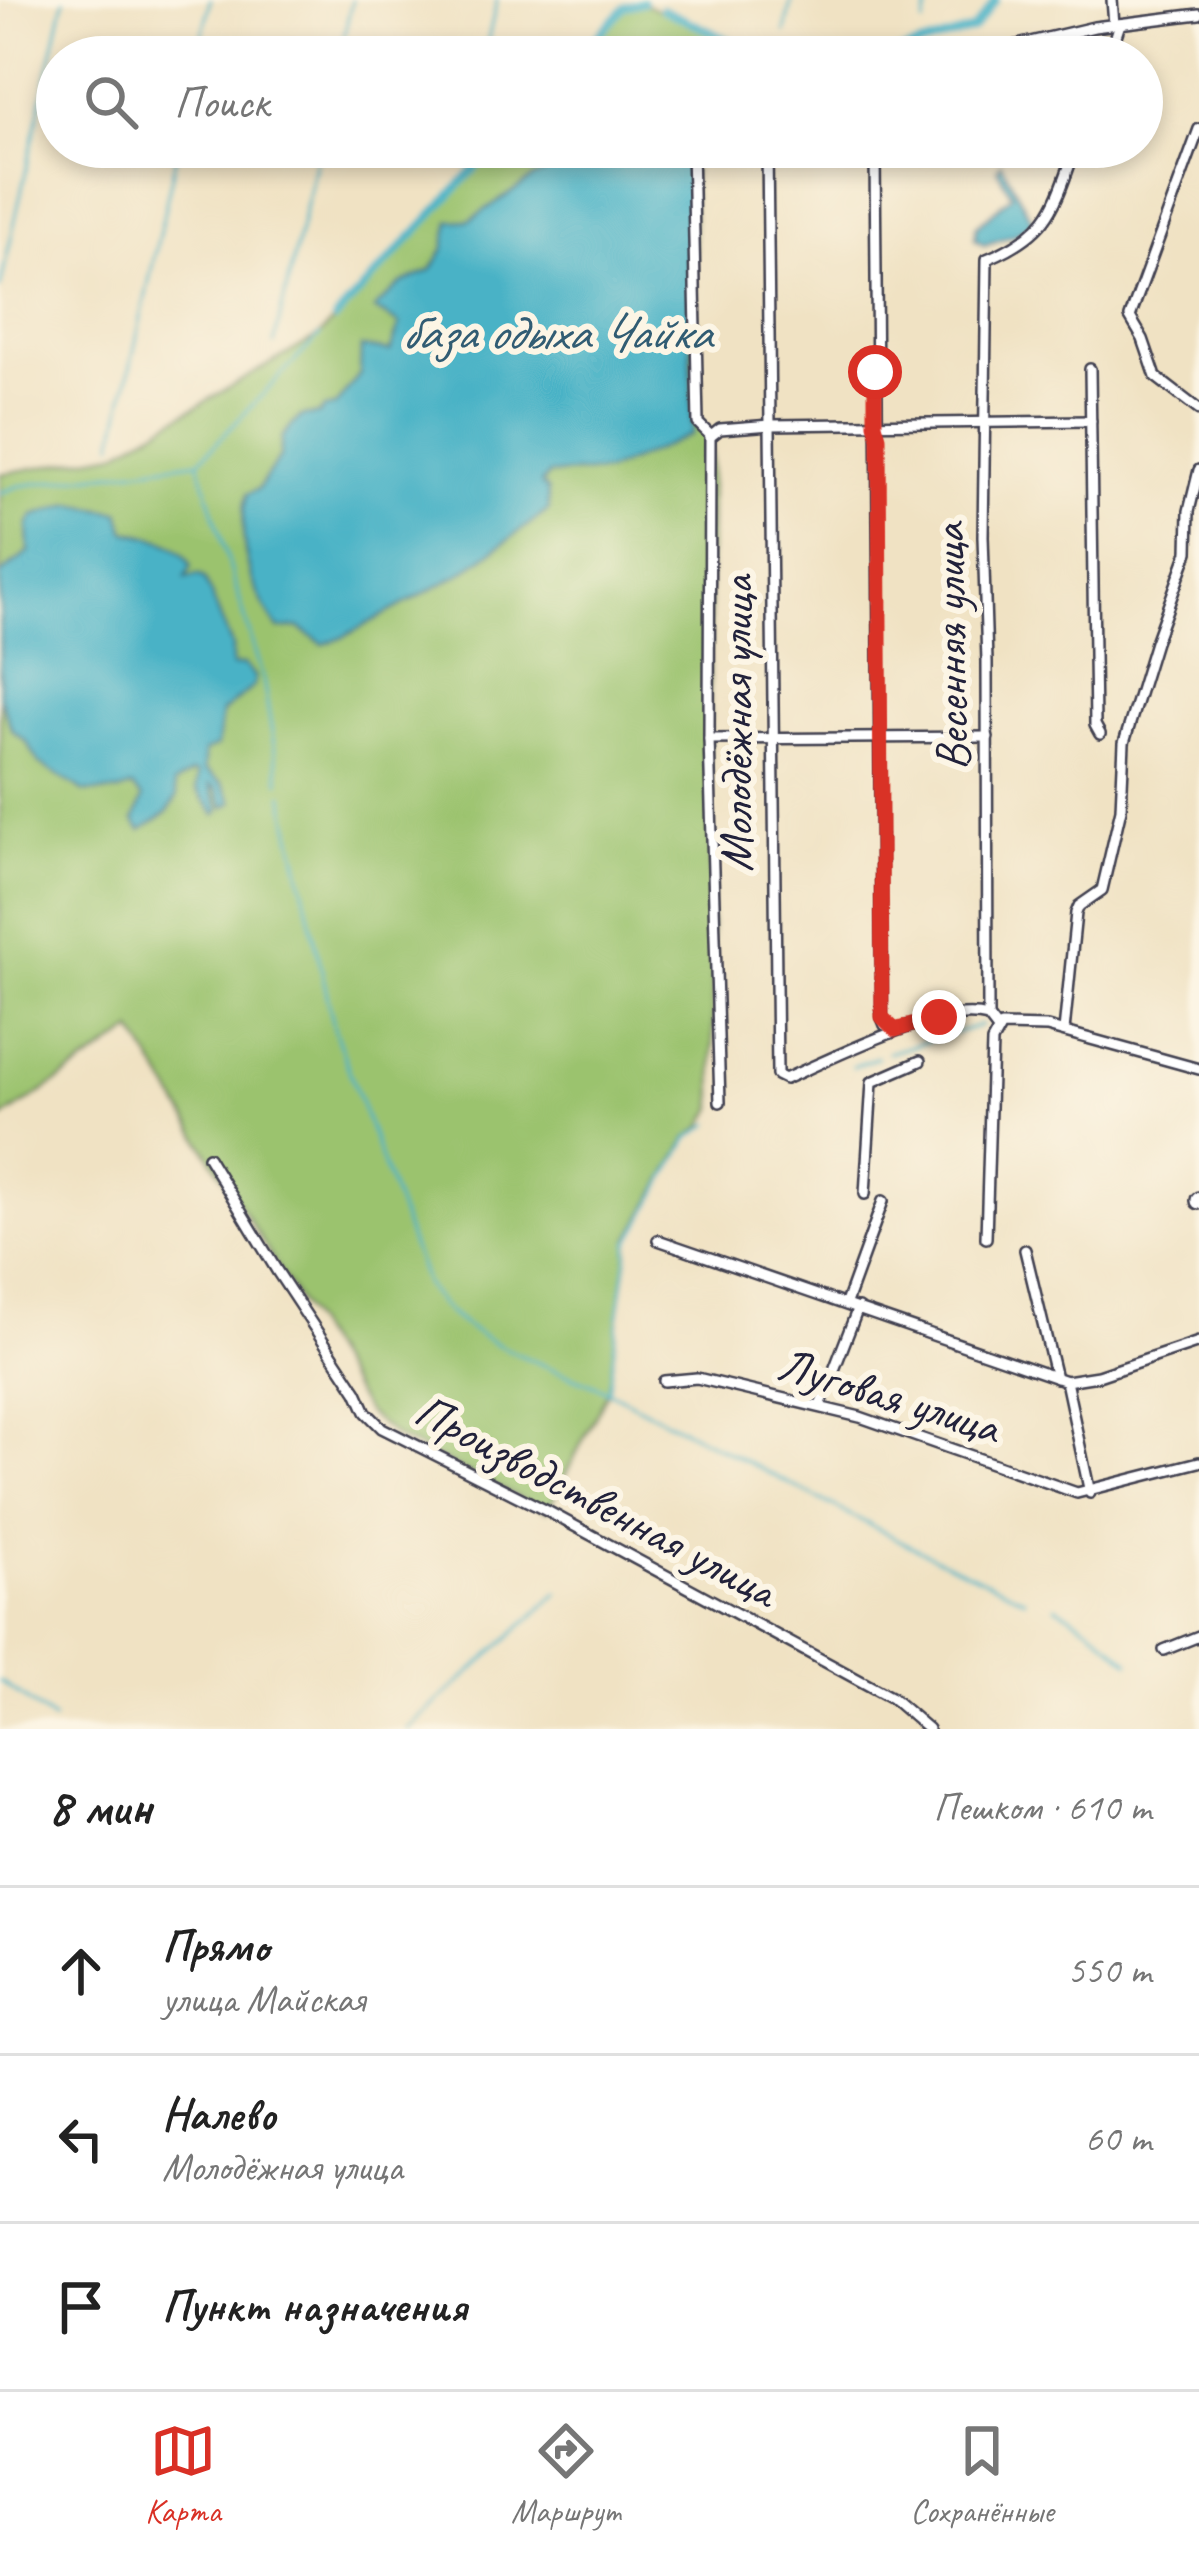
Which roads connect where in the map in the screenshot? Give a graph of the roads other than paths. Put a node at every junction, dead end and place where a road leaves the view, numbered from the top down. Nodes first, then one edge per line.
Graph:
1 (1112, 0) edge
2 (1199, 14) edge
3 (1118, 24) junction
4 (1057, 36) edge
5 (1115, 36) edge
6 (1199, 129) edge
7 (692, 168) edge
8 (767, 168) edge
9 (874, 168) edge
10 (1067, 168) edge
11 (1090, 369) dead end
12 (1199, 410) edge
13 (1090, 421) junction
14 (984, 422) junction
15 (875, 424) junction
16 (771, 425) junction
17 (711, 436) junction
18 (1199, 470) edge
19 (1100, 734) dead end
20 (773, 737) junction
21 (880, 737) junction
22 (988, 737) junction
23 (709, 739) junction
24 (988, 1016) junction
25 (902, 1029) junction
26 (998, 1030) junction
27 (1064, 1031) junction
28 (920, 1061) dead end
29 (1199, 1070) edge
30 (720, 1102) dead end
31 (208, 1157) dead end
32 (866, 1194) dead end
33 (883, 1201) dead end
34 (986, 1238) dead end
35 (658, 1240) dead end
36 (1024, 1250) dead end
37 (852, 1305) junction
38 (1199, 1342) edge
39 (1061, 1379) junction
40 (664, 1381) dead end
41 (820, 1406) junction
42 (1199, 1462) edge
43 (1090, 1493) junction
44 (1199, 1636) edge
45 (1164, 1650) dead end
46 (928, 1729) edge

1 - 3 street
2 - 3 street
3 - 4 street
3 - 5 street
6 - 12 street
7 - 17 street
8 - 16 street, Молодёжная улица
9 - 15 street
10 - 14 street, Весенняя улица
11 - 13 street
13 - 14 street
13 - 19 street
14 - 15 street
14 - 22 street, Весенняя улица
15 - 16 street
15 - 21 street
16 - 17 street
16 - 20 street, Молодёжная улица
17 - 23 street
18 - 27 street
20 - 21 street
20 - 23 street
20 - 25 street, Молодёжная улица
21 - 22 street
21 - 25 street
22 - 24 street, Весенняя улица
23 - 30 street
24 - 25 street, Молодёжная улица
24 - 26 street
26 - 27 street
26 - 34 street
27 - 29 street
28 - 32 street
31 - 46 street, Производственная улица
33 - 37 street
35 - 37 street
36 - 39 street
37 - 39 street
37 - 41 street
38 - 39 street
39 - 43 street
40 - 41 street, Луговая улица
41 - 43 street, Луговая улица
42 - 43 street
44 - 45 street

